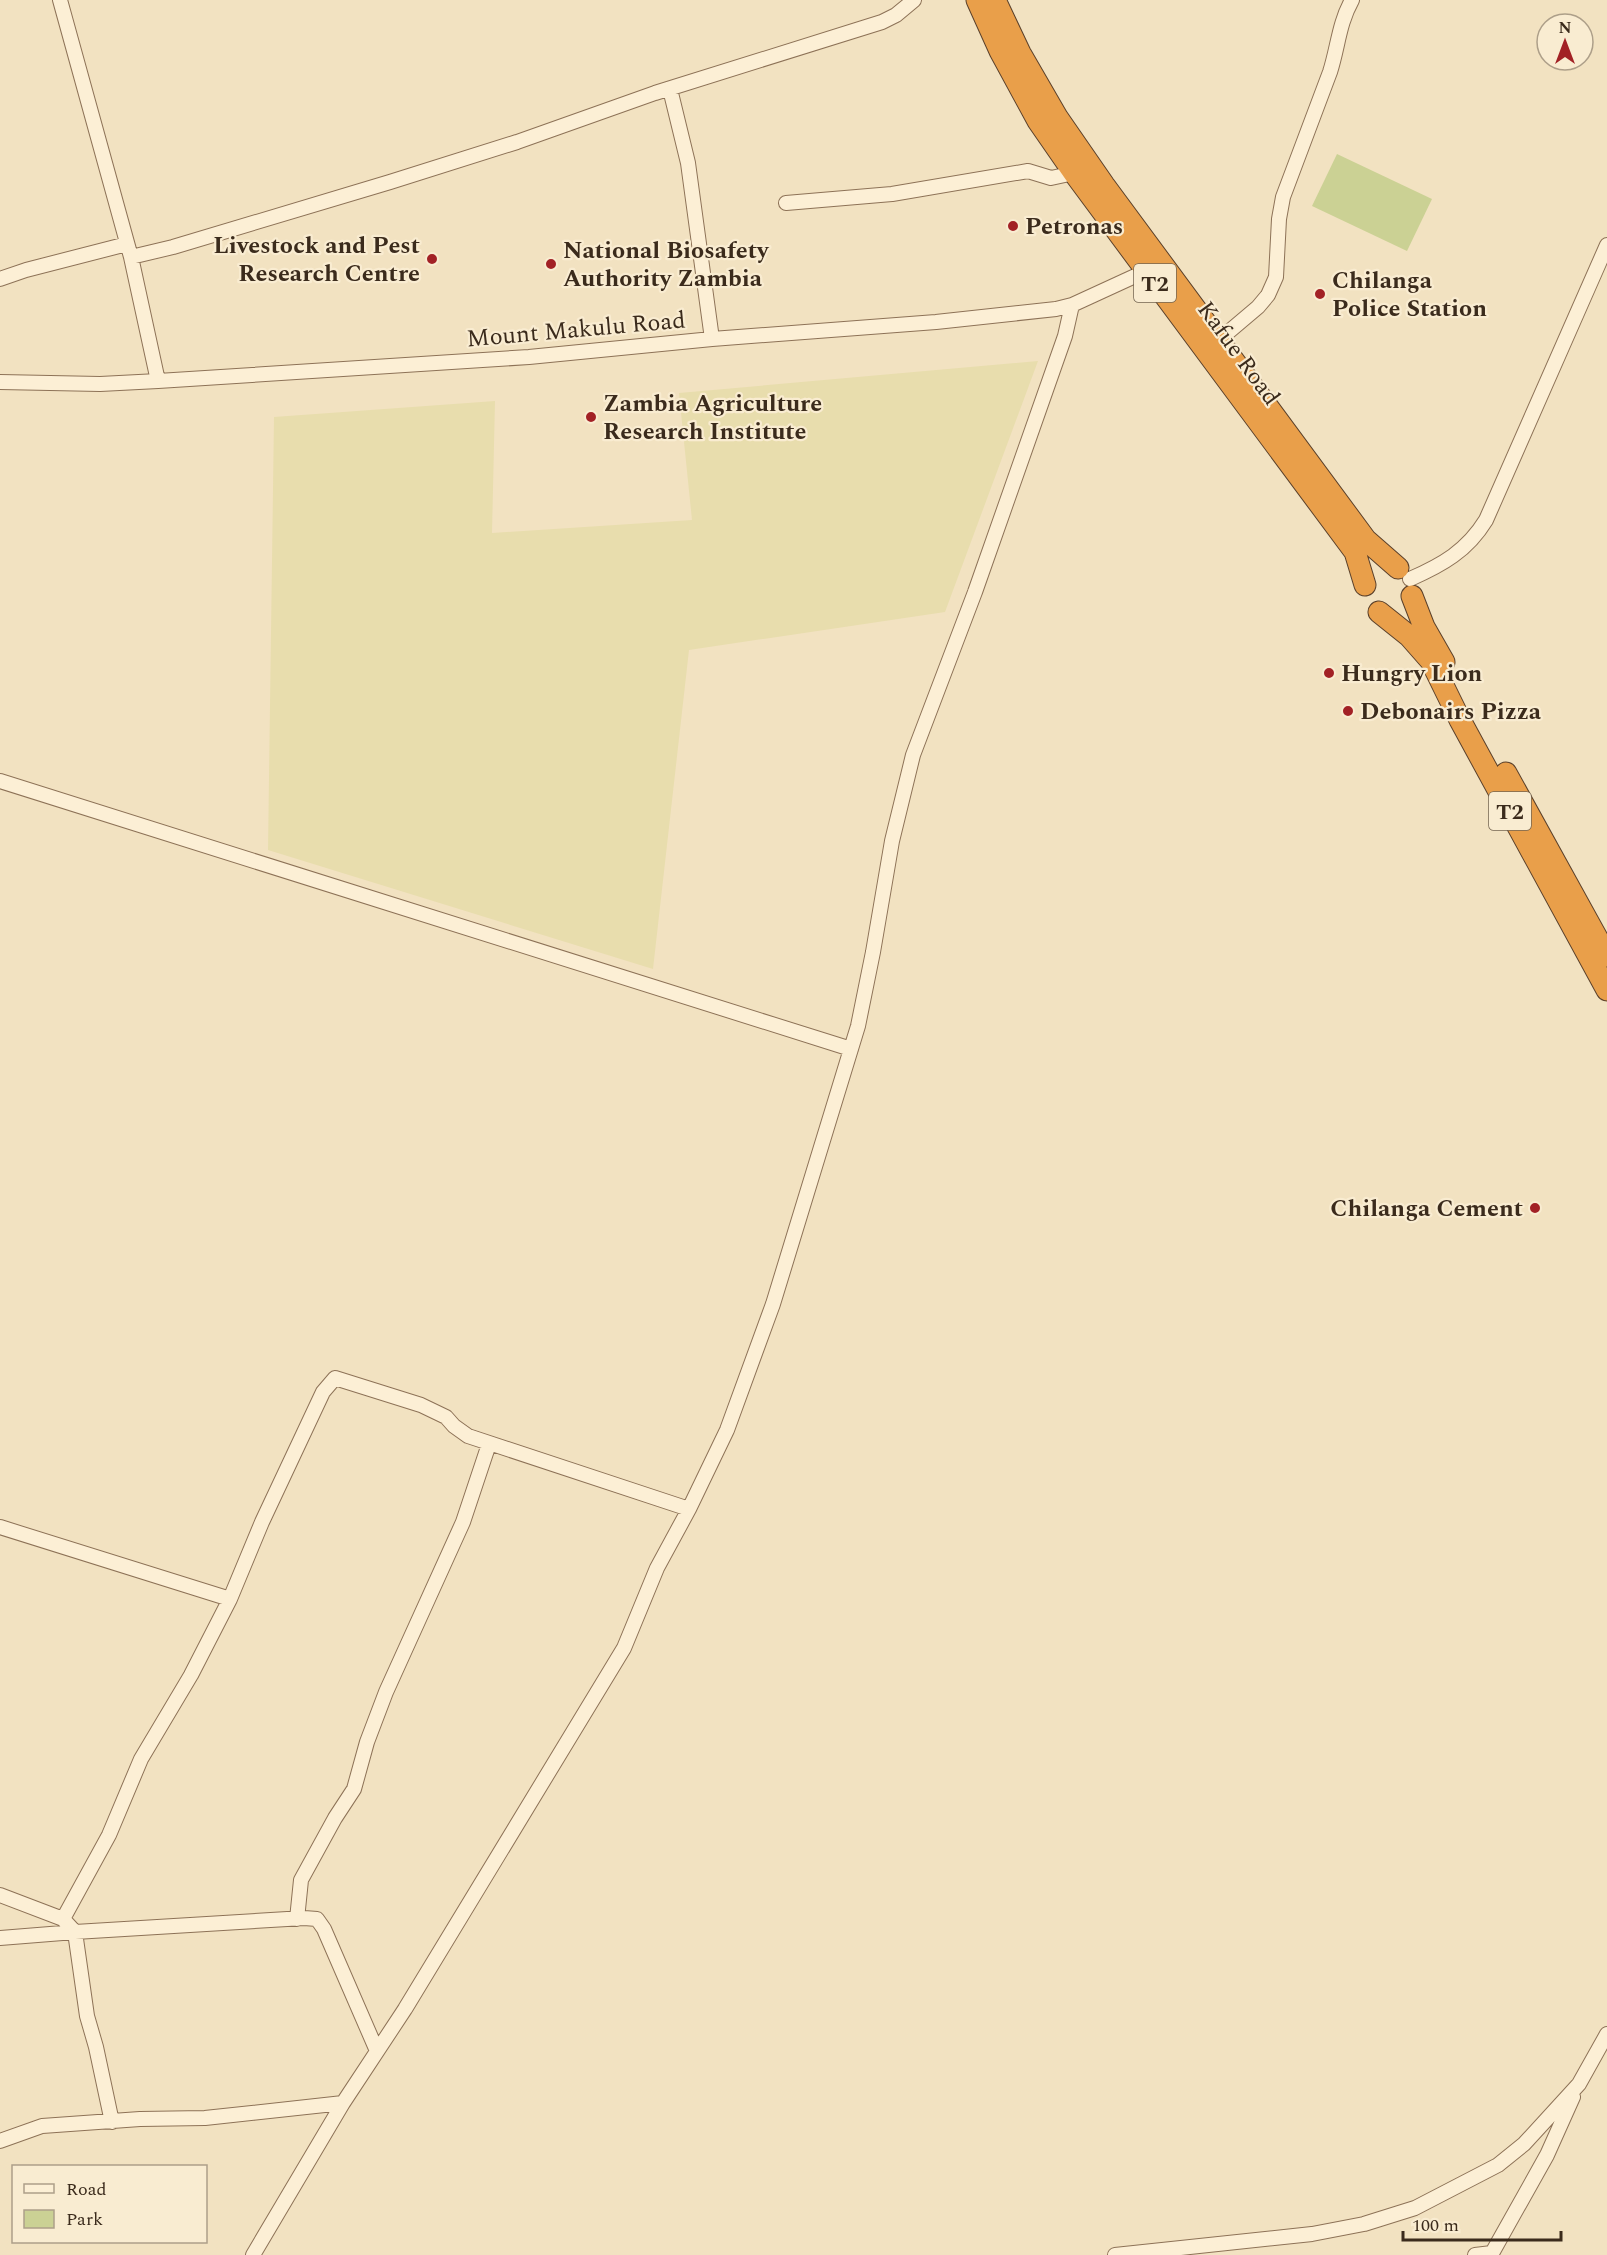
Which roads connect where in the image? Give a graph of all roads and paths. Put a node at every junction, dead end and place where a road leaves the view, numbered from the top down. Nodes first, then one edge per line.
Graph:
1 (60, 0) edge
2 (914, 0) edge
3 (977, 0) edge
4 (995, 0) edge
5 (1352, 0) edge
6 (670, 88) junction
7 (1074, 173) junction
8 (786, 203) dead end
9 (1607, 245) edge
10 (129, 251) junction
11 (1146, 271) junction
12 (0, 279) edge
13 (1072, 305) junction
14 (712, 339) junction
15 (1219, 339) junction
16 (158, 381) junction
17 (0, 382) edge
18 (1406, 581) junction
19 (1365, 585) junction
20 (1379, 612) junction
21 (0, 781) edge
22 (1607, 956) edge
23 (1607, 990) edge
24 (851, 1049) junction
25 (489, 1444) junction
26 (688, 1509) junction
27 (0, 1527) edge
28 (230, 1599) junction
29 (0, 1895) edge
30 (63, 1919) junction
31 (297, 1919) junction
32 (75, 1932) junction
33 (0, 1938) edge
34 (1607, 2034) edge
35 (377, 2051) junction
36 (1579, 2084) junction
37 (343, 2103) junction
38 (112, 2122) junction
39 (0, 2141) edge
40 (1524, 2144) junction
41 (1547, 2155) junction
42 (1492, 2254) edge
43 (254, 2255) edge
44 (1115, 2255) edge
45 (1475, 2255) edge

1 - 10 street
2 - 6 street
3 - 7 highway, Kafue Road / T2
4 - 15 highway, Kafue Road / T2
5 - 15 street
6 - 10 street
6 - 14 street
7 - 8 street
7 - 11 highway, Kafue Road / T2
9 - 18 street
10 - 12 street
10 - 16 street
11 - 13 street, Mount Makulu Road
11 - 19 highway, Kafue Road / T2
13 - 14 street, Mount Makulu Road
13 - 24 street
14 - 16 street, Mount Makulu Road
15 - 18 highway, Kafue Road / T2
16 - 17 street, Mount Makulu Road
18 - 19 highway
18 - 20 highway
18 - 22 highway, Kafue Road / T2
19 - 20 highway
20 - 23 highway, T2
21 - 24 street
24 - 26 street
25 - 26 street
25 - 28 street
25 - 31 street
26 - 35 street
27 - 28 street
28 - 30 street
29 - 30 street
30 - 32 street
31 - 32 street
31 - 35 street
32 - 33 street
32 - 38 street
34 - 36 street
35 - 37 street
36 - 40 street
36 - 41 street
37 - 38 street
37 - 43 street
38 - 39 street
40 - 41 street
40 - 44 street
41 - 42 street
42 - 45 street

